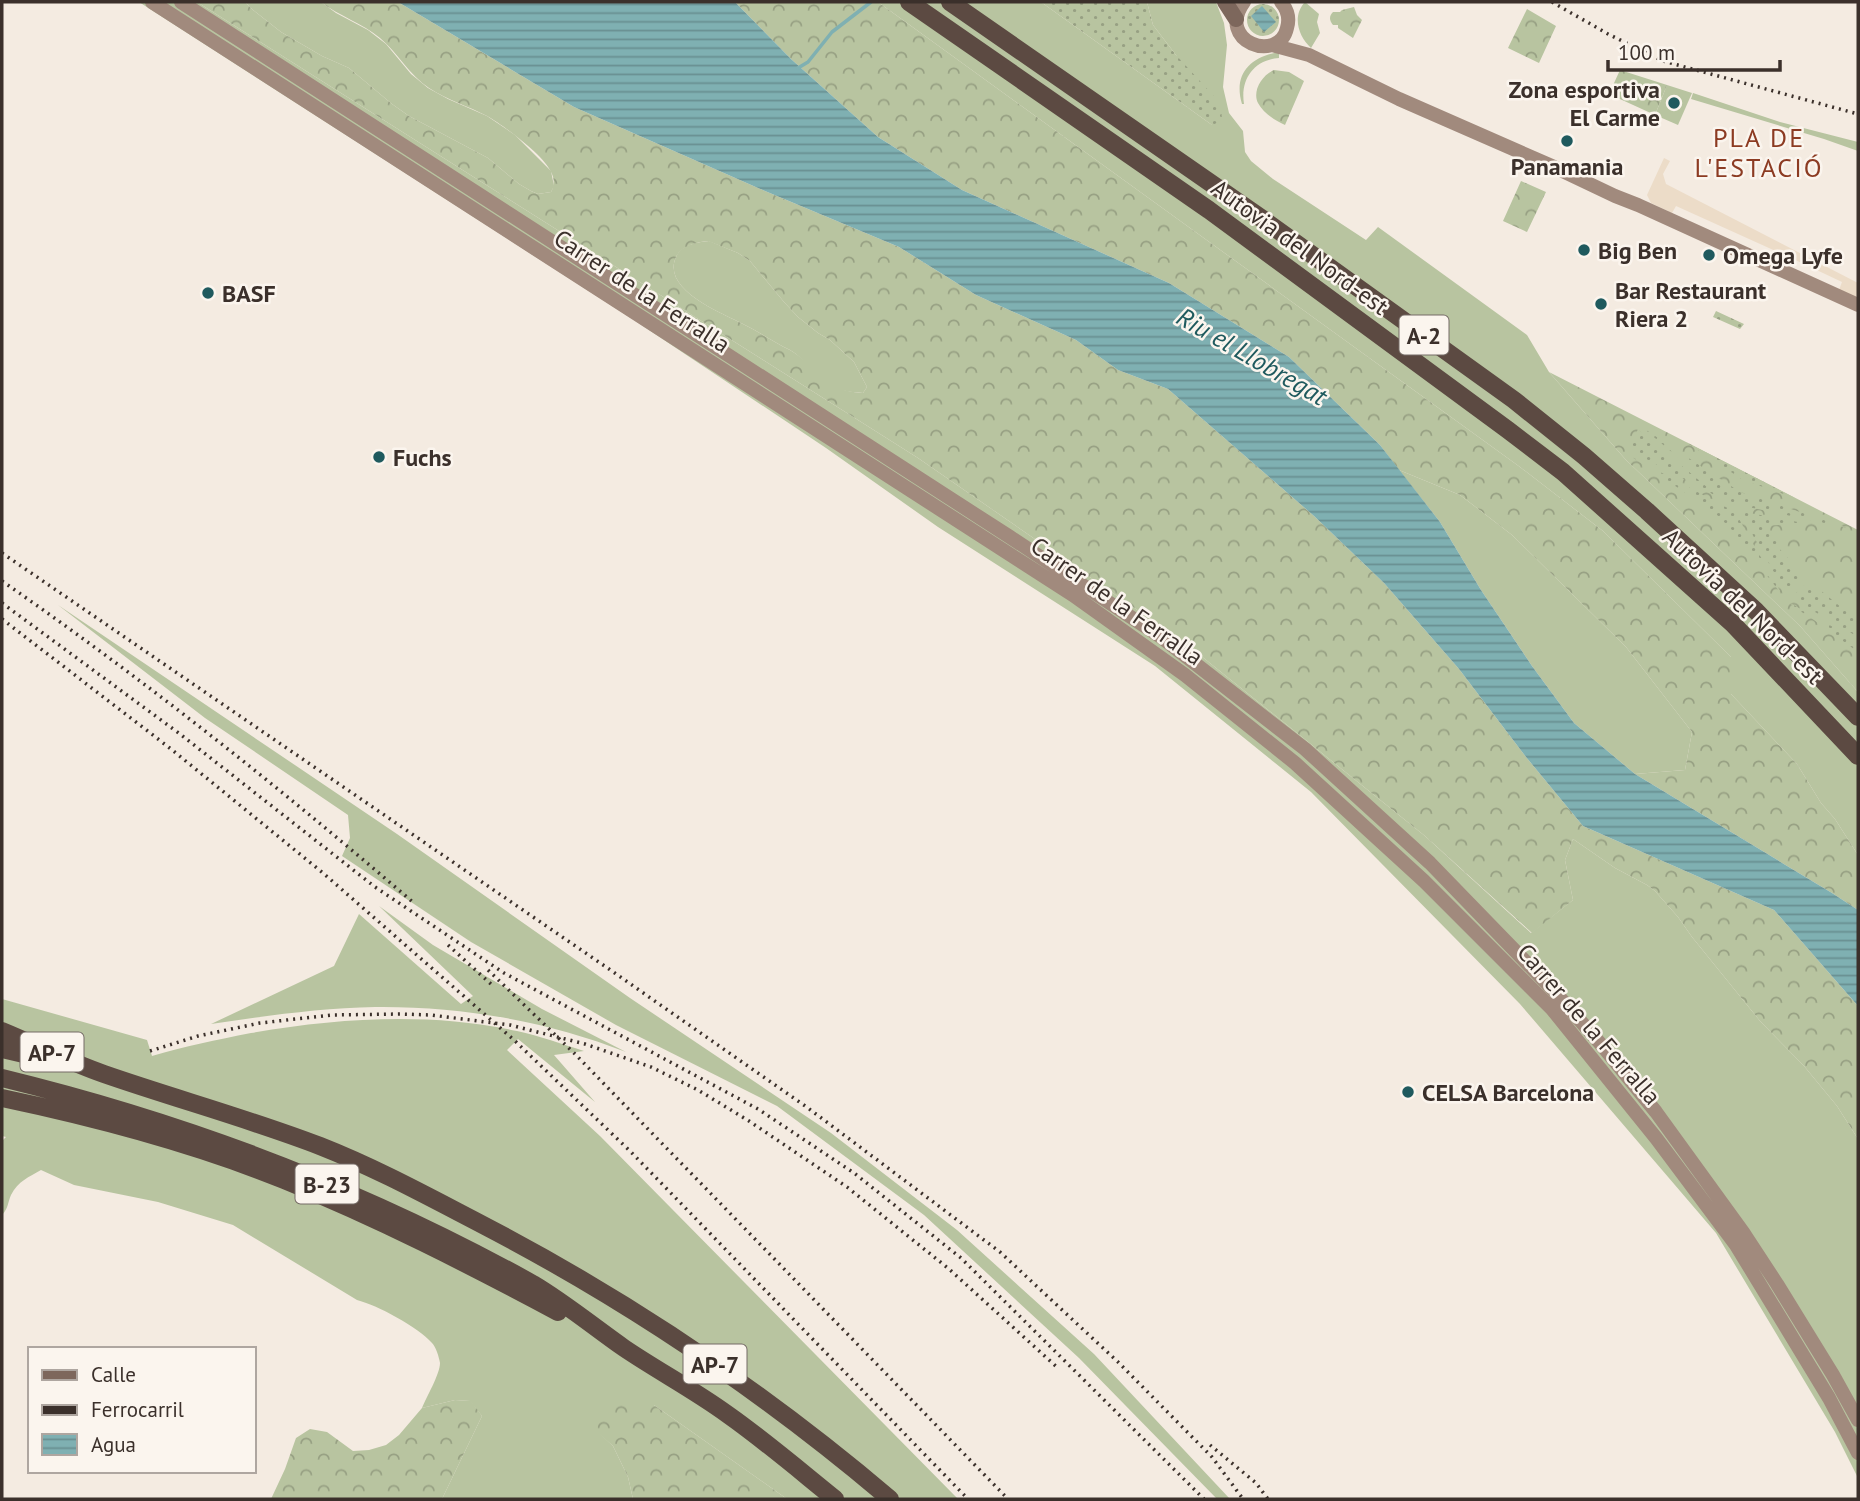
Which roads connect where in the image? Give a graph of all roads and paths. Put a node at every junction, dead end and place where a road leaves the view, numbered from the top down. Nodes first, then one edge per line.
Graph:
1 (152, 2) edge
2 (180, 2) edge
3 (950, 2) edge
4 (1225, 2) edge
5 (1244, 2) edge
6 (1281, 2) edge
7 (911, 3) edge
8 (1236, 19) junction
9 (1288, 21) junction
10 (1272, 45) junction
11 (1309, 55) junction
12 (1858, 305) edge
13 (1858, 718) edge
14 (1858, 756) edge
15 (2, 1031) edge
16 (2, 1049) edge
17 (102, 1074) junction
18 (2, 1078) edge
19 (2, 1098) edge
20 (625, 1348) junction
21 (1858, 1420) edge
22 (1858, 1453) edge
23 (835, 1499) edge
24 (890, 1499) edge

1 - 22 street, Carrer de la Ferralla
2 - 21 street, Carrer de la Ferralla
3 - 13 highway, Autovia del Nord-est / A-2
4 - 8 main road
5 - 8 street
6 - 9 street
7 - 14 highway, Autovia del Nord-est / A-2
8 - 10 street
9 - 10 street
9 - 11 street
10 - 11 street
11 - 12 street
15 - 17 highway, AP-7
16 - 17 highway
17 - 24 highway, AP-7
18 - 20 highway, B-23
19 - 20 highway, AP-7
20 - 23 highway, AP-7

